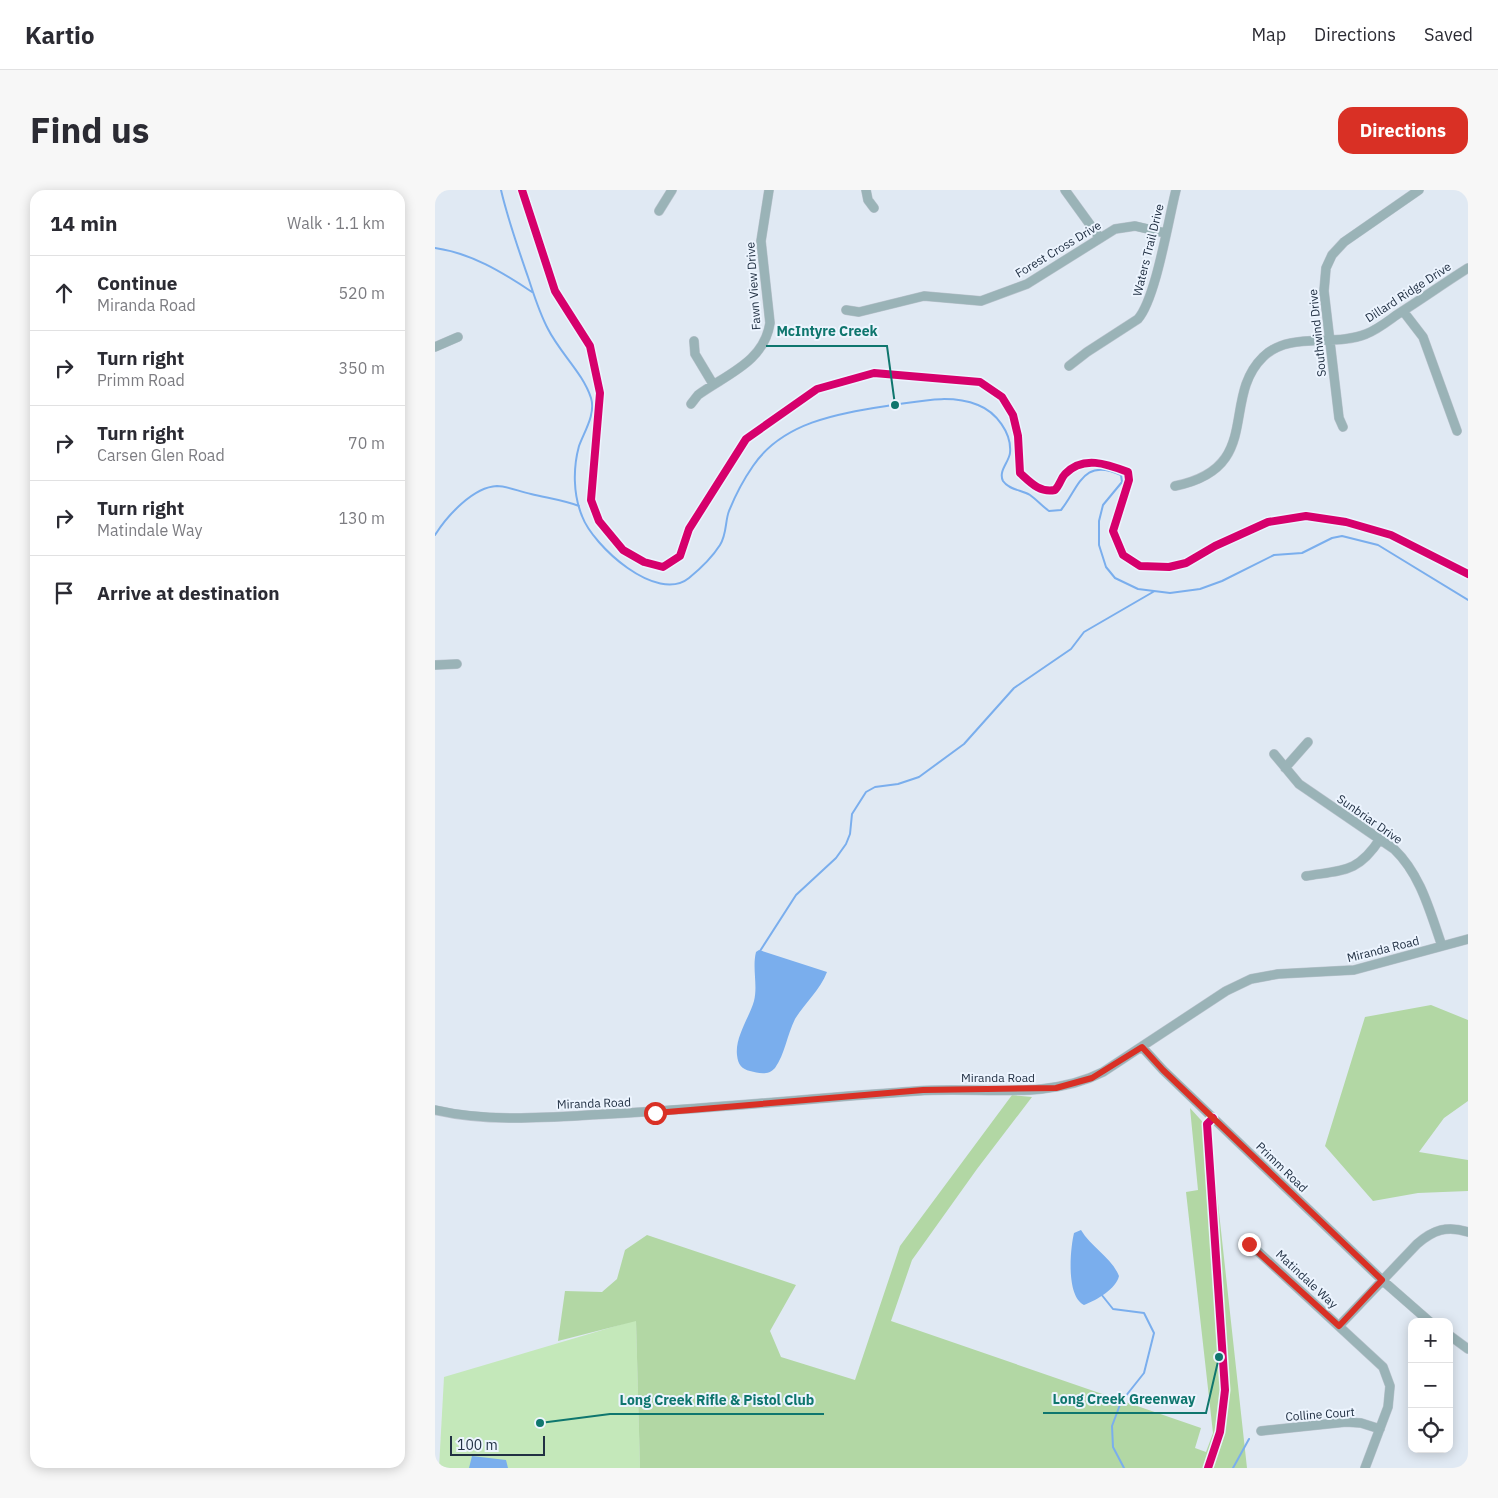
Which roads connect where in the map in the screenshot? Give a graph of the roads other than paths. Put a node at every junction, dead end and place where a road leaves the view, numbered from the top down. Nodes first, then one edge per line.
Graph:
1 (672, 190) edge
2 (769, 190) edge
3 (866, 190) edge
4 (1065, 190) edge
5 (1176, 190) edge
6 (1419, 190) edge
7 (874, 208) dead end
8 (659, 211) dead end
9 (1165, 233) junction
10 (1099, 237) junction
11 (1468, 268) edge
12 (846, 310) dead end
13 (1403, 311) junction
14 (458, 337) dead end
15 (1331, 340) junction
16 (694, 341) dead end
17 (435, 348) edge
18 (1069, 366) dead end
19 (713, 384) junction
20 (691, 404) dead end
21 (1343, 427) dead end
22 (1457, 431) dead end
23 (1175, 486) dead end
24 (457, 664) dead end
25 (435, 665) edge
26 (1308, 742) dead end
27 (1274, 754) dead end
28 (1285, 768) junction
29 (1380, 839) junction
30 (1306, 876) dead end
31 (1468, 939) edge
32 (1442, 946) junction
33 (1142, 1047) junction
34 (435, 1110) edge
35 (1468, 1232) edge
36 (1243, 1242) dead end
37 (1382, 1280) junction
38 (1426, 1318) edge
39 (1339, 1326) junction
40 (1453, 1338) edge
41 (1468, 1349) edge
42 (1380, 1429) junction
43 (1261, 1431) dead end
44 (1365, 1468) edge

1 - 8 street
2 - 19 street, Fawn View Drive
3 - 7 street
4 - 10 street
5 - 9 street, Waters Trail Drive
6 - 15 street, Southwind Drive
9 - 10 street, Forest Cross Drive
9 - 18 street, Waters Trail Drive
10 - 12 street, Forest Cross Drive
11 - 13 street, Dillard Ridge Drive
13 - 15 street, Dillard Ridge Drive
13 - 22 street
14 - 17 street
15 - 21 street, Southwind Drive
15 - 23 street, Dillard Ridge Drive
16 - 19 street
19 - 20 street, Fawn View Drive
24 - 25 street
26 - 28 street
27 - 28 street, Sunbriar Drive
28 - 29 street, Sunbriar Drive
29 - 30 street
29 - 32 street, Sunbriar Drive
31 - 32 street, Miranda Road
32 - 33 street, Miranda Road
33 - 34 street, Miranda Road
33 - 37 street, Primm Road
35 - 37 street
36 - 39 street, Matindale Way
37 - 38 street, Primm Road
37 - 39 street
39 - 42 street, Matindale Way
40 - 41 street
42 - 43 street, Colline Court
42 - 44 street, Matindale Way

